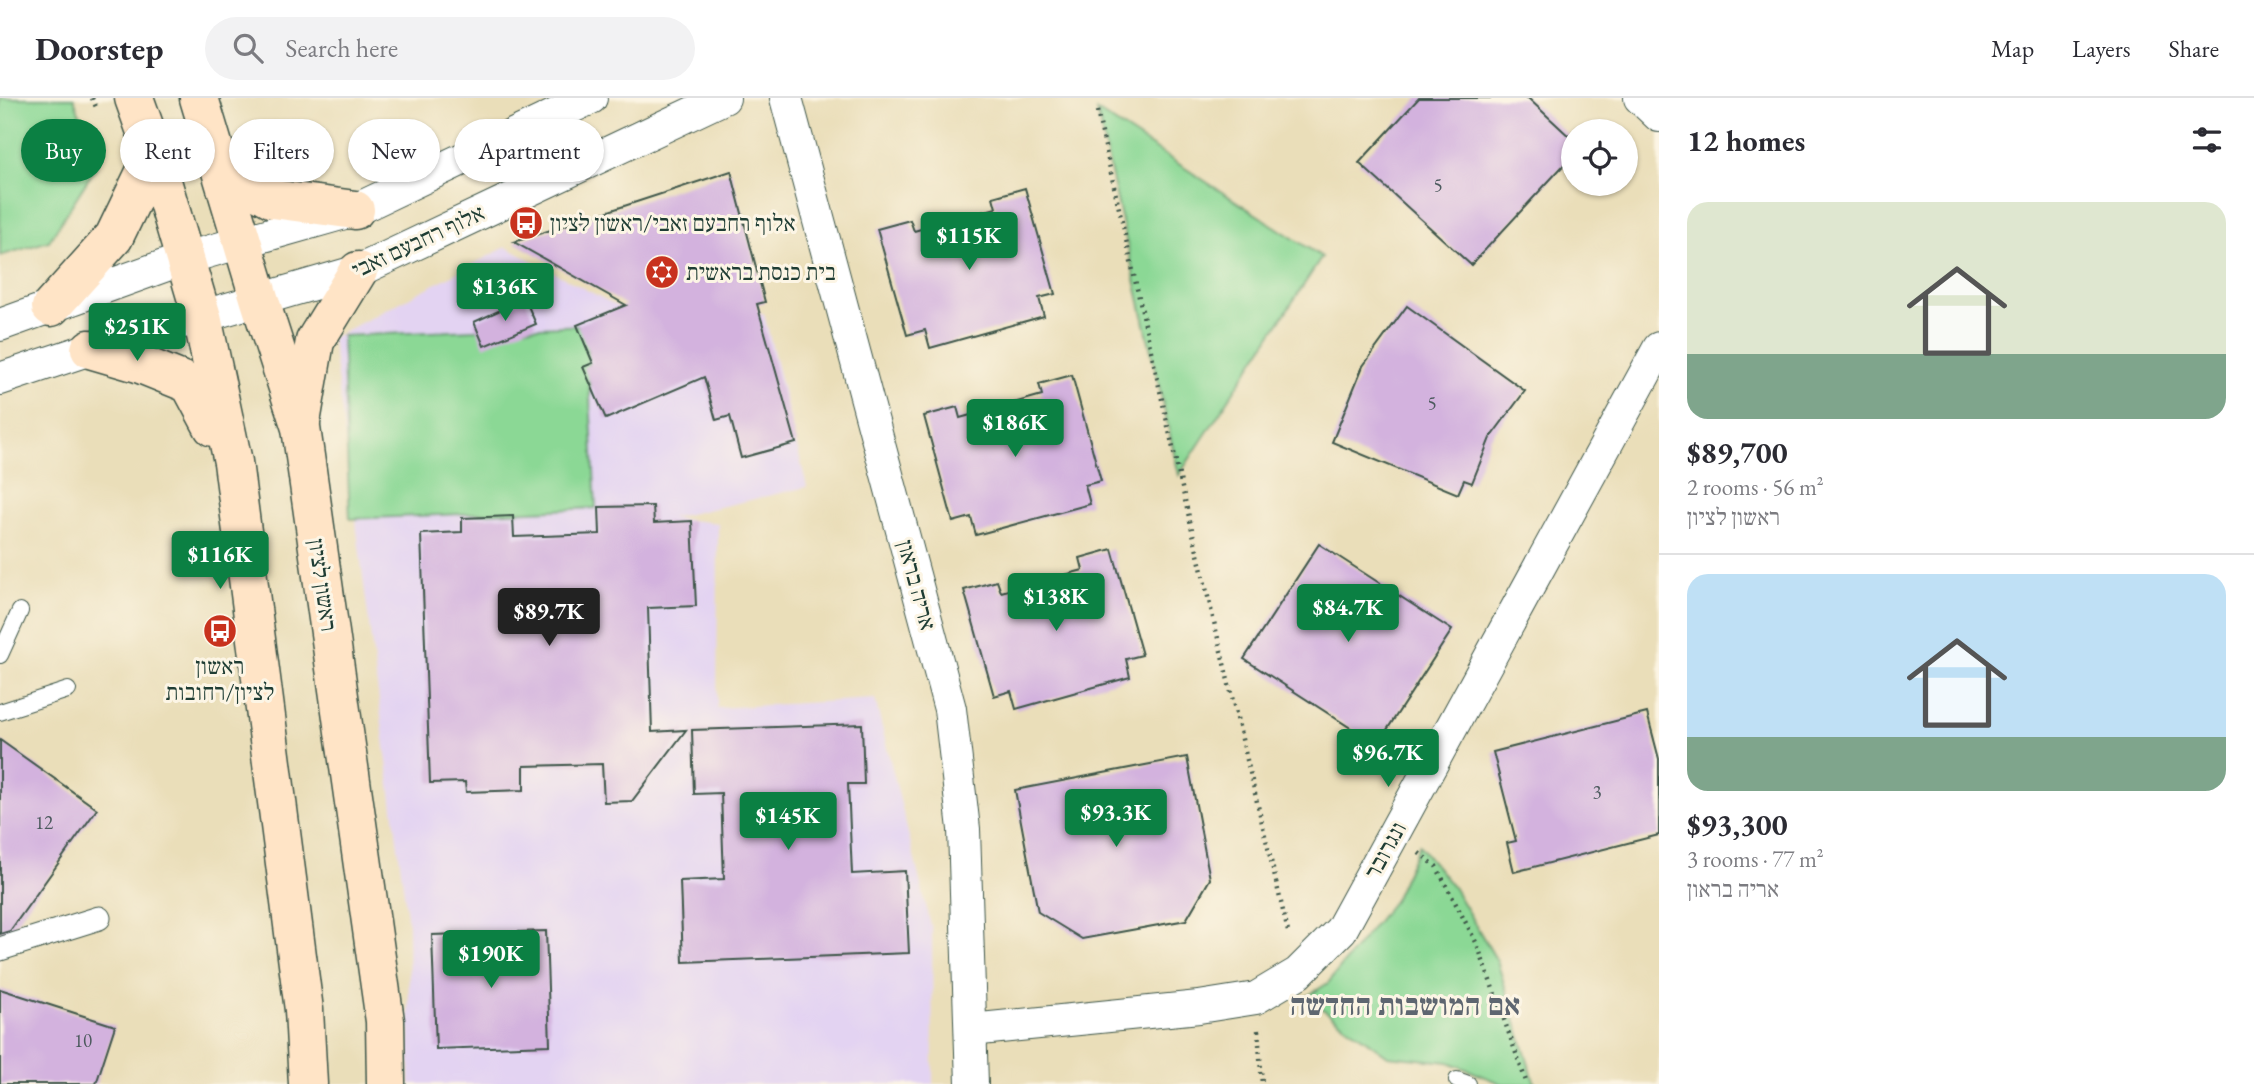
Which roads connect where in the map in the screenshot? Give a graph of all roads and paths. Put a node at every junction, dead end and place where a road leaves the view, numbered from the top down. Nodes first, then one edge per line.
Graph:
1 (134, 98) edge
2 (199, 98) edge
3 (591, 98) edge
4 (724, 98) edge
5 (786, 98) edge
6 (1097, 111) dead end
7 (142, 119) edge
8 (222, 170) junction
9 (141, 182) edge
10 (163, 182) edge
11 (355, 210) junction
12 (243, 241) junction
13 (186, 258) junction
14 (358, 271) junction
15 (260, 301) junction
16 (51, 307) junction
17 (202, 317) junction
18 (0, 325) edge
19 (1659, 348) edge
20 (90, 349) junction
21 (0, 379) edge
22 (301, 428) junction
23 (233, 462) junction
24 (20, 611) dead end
25 (0, 655) edge
26 (68, 690) dead end
27 (0, 712) edge
28 (1394, 833) junction
29 (99, 918) dead end
30 (0, 949) edge
31 (1298, 973) junction
32 (1256, 998) junction
33 (971, 1031) junction
34 (307, 1084) edge
35 (386, 1084) edge
36 (972, 1084) edge
37 (1262, 1084) edge
38 (1527, 1084) edge

1 - 7 main road
2 - 8 main road, ראשון לציון
3 - 11 street
4 - 14 street, אלוף רחבעם זאבי
5 - 33 street, אריה בראון
6 - 31 path
8 - 11 main road
8 - 12 main road, ראשון לציון
9 - 16 main road
10 - 13 main road
11 - 12 street
12 - 13 street
12 - 15 main road, ראשון לציון
13 - 16 street
13 - 17 main road
14 - 15 street, אלוף רחבעם זאבי
14 - 22 main road
15 - 17 street, אלוף רחבעם זאבי
15 - 22 main road, ראשון לציון
16 - 18 street
17 - 20 street, אלוף רחבעם זאבי
17 - 23 main road
19 - 28 street, ונגרובר
20 - 21 street, אלוף רחבעם זאבי
20 - 23 main road
22 - 35 main road, ראשון לציון
23 - 34 main road
24 - 25 lane
26 - 27 lane
28 - 31 street, ונגרובר
28 - 38 path
29 - 30 street
31 - 32 street, ונגרובר
32 - 33 street, ונגרובר
32 - 37 path
33 - 36 street, אריה בראון

